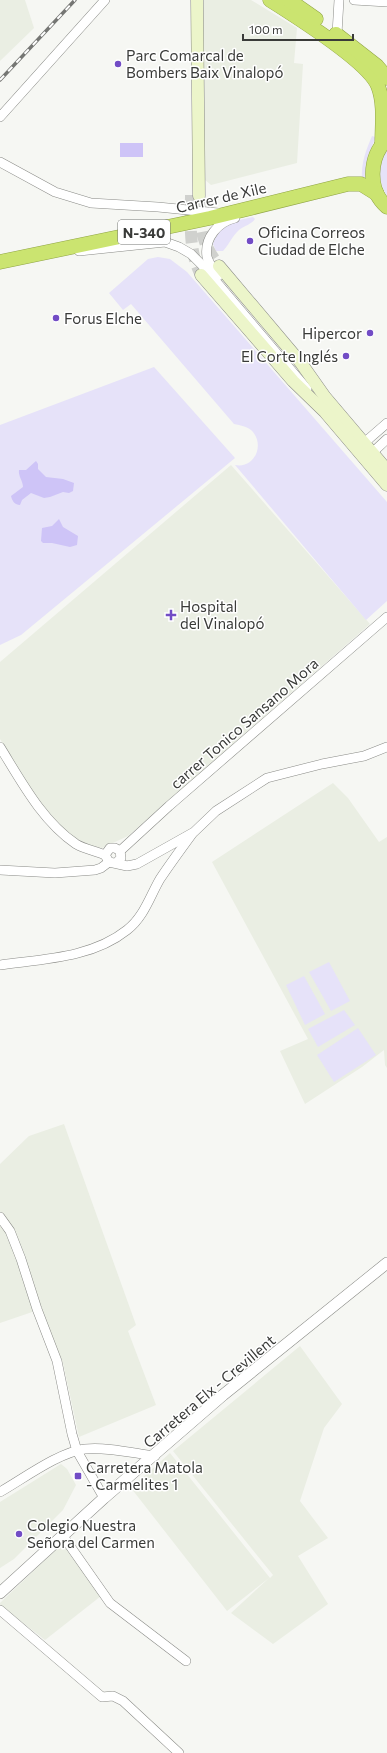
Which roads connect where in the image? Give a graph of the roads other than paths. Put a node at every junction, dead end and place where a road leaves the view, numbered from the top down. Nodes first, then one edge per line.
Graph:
1 (105, 0) edge
2 (188, 0) edge
3 (196, 0) edge
4 (270, 0) edge
5 (289, 0) edge
6 (340, 0) edge
7 (354, 0) edge
8 (387, 2) edge
9 (337, 34) junction
10 (387, 78) edge
11 (0, 117) edge
12 (384, 142) edge
13 (0, 162) edge
14 (318, 191) junction
15 (377, 194) junction
16 (387, 207) edge
17 (227, 213) junction
18 (36, 253) junction
19 (0, 262) edge
20 (219, 266) tunnel mouth
21 (201, 275) tunnel mouth
22 (325, 397) junction
23 (325, 412) junction
24 (387, 423) edge
25 (387, 439) edge
26 (364, 443) junction
27 (372, 453) junction
28 (387, 470) edge
29 (387, 485) edge
30 (387, 617) edge
31 (0, 747) edge
32 (387, 748) edge
33 (194, 832) junction
34 (120, 851) junction
35 (110, 860) junction
36 (0, 870) edge
37 (0, 965) edge
38 (0, 1217) edge
39 (387, 1264) edge
40 (77, 1451) junction
41 (155, 1456) junction
42 (0, 1492) edge
43 (104, 1498) junction
44 (63, 1536) junction
45 (0, 1592) edge
46 (0, 1610) edge
47 (186, 1661) dead end
48 (179, 1753) edge

1 - 11 street
2 - 3 main road
4 - 12 highway, N-340
5 - 9 highway
6 - 9 street
7 - 8 street
9 - 10 highway
12 - 15 highway, N-340
13 - 17 street
14 - 15 highway, Carrer de Xile / N-340
14 - 17 highway, Carrer de Xile / N-340
14 - 22 street
15 - 16 highway, N-340
17 - 18 highway, Carrer de Xile / N-340
18 - 19 highway, Carrer de Xile / N-340
18 - 23 street
20 - 22 main road
21 - 23 main road
22 - 26 main road
23 - 29 main road
24 - 26 street
25 - 27 street
26 - 27 main road
27 - 28 main road
30 - 34 street, carrer Tonico Sansano Mora
31 - 35 street
32 - 33 street
33 - 35 street
33 - 37 street
34 - 35 street
34 - 35 street
35 - 36 street
38 - 40 street
39 - 41 street, Carretera Elx - Crevillent
40 - 41 street
40 - 42 street
40 - 43 street
41 - 43 street, Carretera Elx - Crevillent
43 - 44 street, Carretera Elx - Crevillent
44 - 45 street, Carretera Elx - Crevillent
44 - 47 street
46 - 48 street

